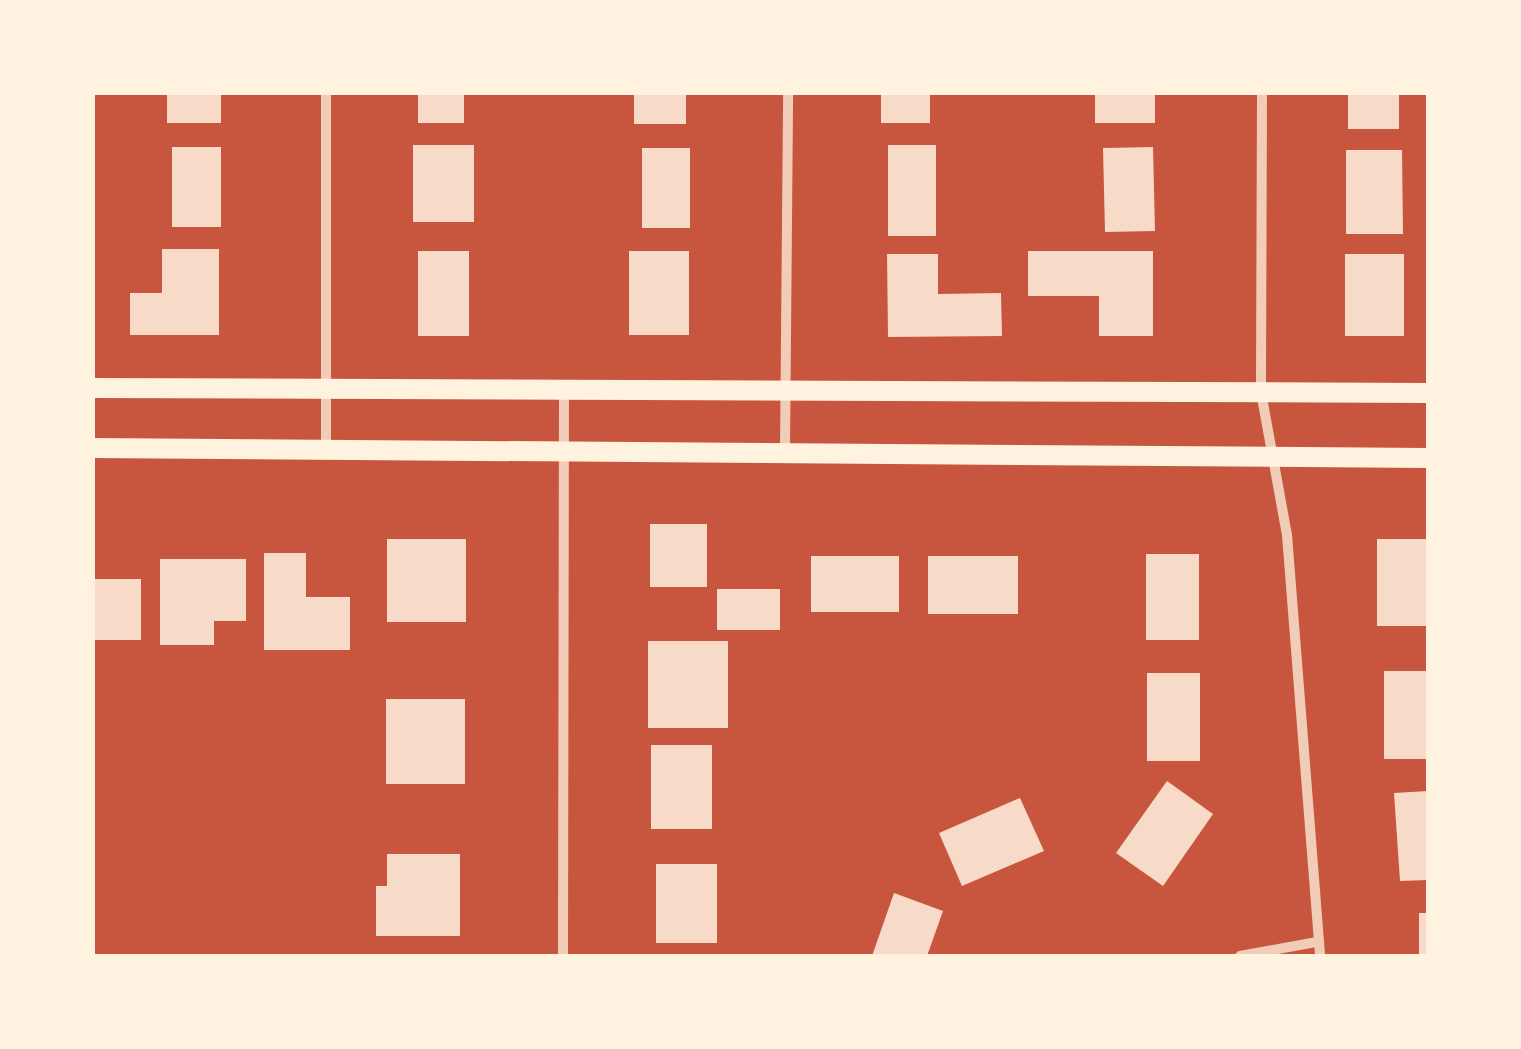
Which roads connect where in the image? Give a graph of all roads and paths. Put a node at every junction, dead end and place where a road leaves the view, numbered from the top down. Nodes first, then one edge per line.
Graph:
1 (326, 92) edge
2 (788, 92) edge
3 (1262, 92) edge
4 (326, 386) junction
5 (92, 388) edge
6 (564, 388) junction
7 (788, 388) junction
8 (1261, 392) junction
9 (1428, 394) edge
10 (92, 448) edge
11 (326, 449) junction
12 (564, 449) junction
13 (785, 451) junction
14 (1271, 456) junction
15 (1428, 458) edge
16 (1316, 942) junction
17 (563, 956) edge
18 (1240, 956) edge
19 (1320, 956) edge

1 - 4 street
2 - 7 street
3 - 8 street
4 - 5 main road
4 - 6 main road
4 - 11 street
6 - 7 main road
6 - 12 street
7 - 8 main road
7 - 13 street
8 - 9 main road
8 - 14 street
10 - 11 main road
11 - 12 main road
12 - 13 main road
12 - 17 street
13 - 14 main road
14 - 15 main road
14 - 16 street
16 - 18 street
16 - 19 street

